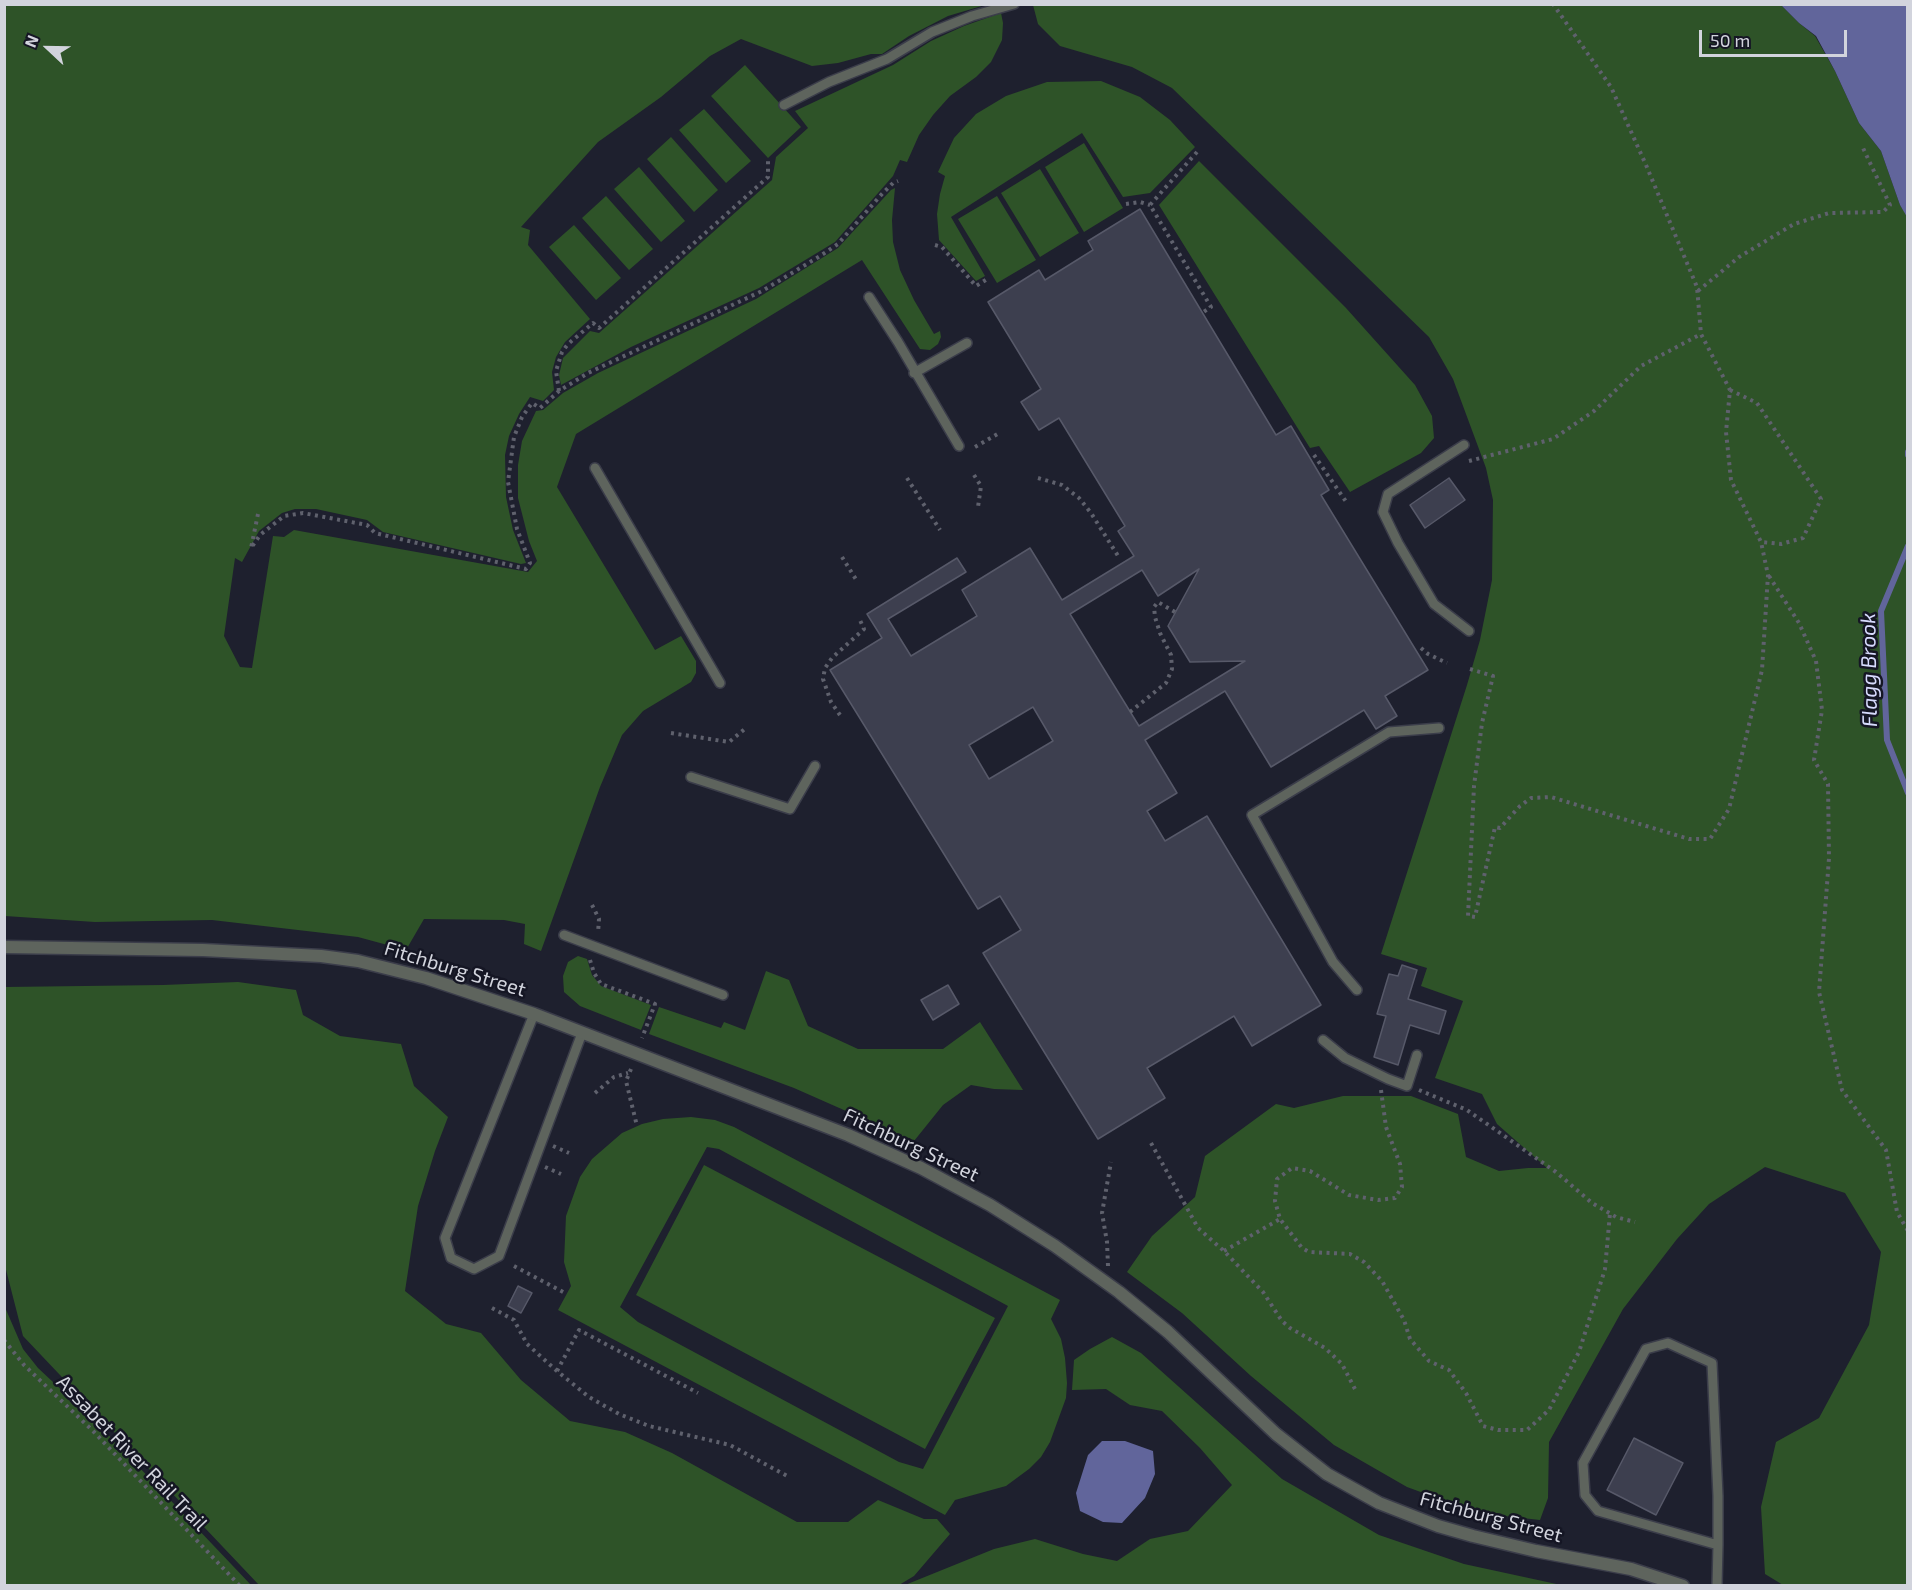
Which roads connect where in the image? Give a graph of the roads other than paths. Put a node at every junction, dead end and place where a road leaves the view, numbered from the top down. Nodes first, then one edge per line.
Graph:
1 (1014, 4) edge
2 (784, 105) dead end
3 (869, 297) dead end
4 (967, 344) dead end
5 (914, 373) junction
6 (959, 446) dead end
7 (1464, 446) dead end
8 (595, 468) dead end
9 (1468, 631) dead end
10 (720, 683) dead end
11 (1439, 728) dead end
12 (815, 766) dead end
13 (691, 777) dead end
14 (564, 936) dead end
15 (4, 947) edge
16 (1357, 990) dead end
17 (723, 995) dead end
18 (534, 1014) junction
19 (582, 1033) junction
20 (1323, 1040) dead end
21 (1417, 1055) dead end
22 (1718, 1545) junction
23 (1683, 1586) edge
24 (1717, 1586) edge

1 - 2 lane
3 - 5 lane
4 - 5 lane
5 - 6 lane
7 - 9 lane
8 - 10 lane
11 - 16 lane
12 - 13 lane
14 - 17 lane
15 - 18 street, Fitchburg Street
18 - 19 street, Fitchburg Street
18 - 19 lane
19 - 23 street, Fitchburg Street
20 - 21 lane
22 - 22 lane
22 - 24 lane

